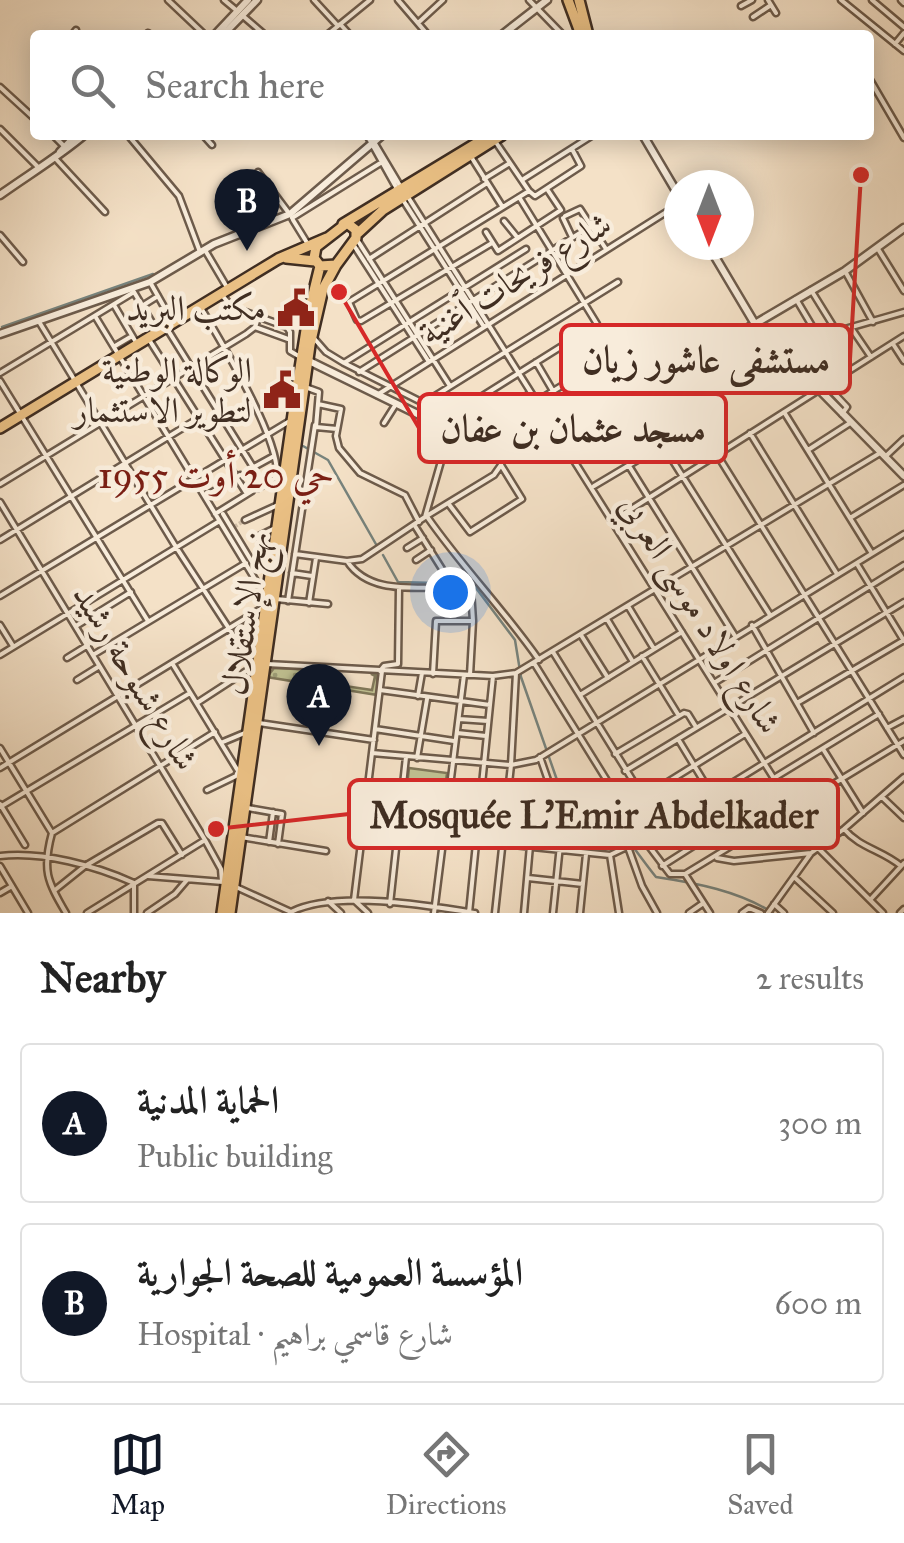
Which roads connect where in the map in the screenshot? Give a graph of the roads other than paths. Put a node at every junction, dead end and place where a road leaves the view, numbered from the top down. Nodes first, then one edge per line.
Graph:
1 (168, 0) edge
2 (224, 0) edge
3 (248, 0) edge
4 (257, 0) edge
5 (314, 0) edge
6 (370, 0) edge
7 (398, 0) edge
8 (443, 0) edge
9 (528, 0) edge
10 (547, 0) edge
11 (752, 0) edge
12 (840, 0) edge
13 (872, 0) edge
14 (573, 2) edge
15 (769, 2) edge
16 (536, 6) junction
17 (741, 6) dead end
18 (240, 13) junction
19 (776, 13) dead end
20 (753, 16) dead end
21 (418, 23) junction
22 (339, 25) junction
23 (201, 30) edge
24 (220, 30) edge
25 (227, 30) edge
26 (259, 30) edge
27 (333, 30) edge
28 (344, 30) edge
29 (424, 30) edge
30 (508, 30) edge
31 (558, 30) edge
32 (582, 30) edge
33 (904, 30) edge
34 (895, 44) junction
35 (904, 51) edge
36 (874, 87) edge
37 (2, 92) edge
38 (30, 115) edge
39 (0, 129) edge
40 (904, 138) edge
41 (55, 140) edge
42 (72, 140) edge
43 (77, 140) edge
44 (132, 140) edge
45 (208, 140) edge
46 (370, 140) edge
47 (488, 140) edge
48 (489, 140) edge
49 (496, 140) edge
50 (586, 140) edge
51 (646, 140) edge
52 (212, 145) dead end
53 (572, 148) junction
54 (62, 151) junction
55 (470, 155) junction
56 (382, 162) junction
57 (510, 163) junction
58 (38, 167) junction
59 (344, 168) junction
60 (664, 171) edge
61 (258, 172) dead end
62 (352, 180) junction
63 (522, 180) junction
64 (486, 181) junction
65 (547, 189) junction
66 (529, 191) junction
67 (403, 194) junction
68 (0, 196) edge
69 (518, 198) junction
70 (502, 207) junction
71 (560, 210) junction
72 (105, 212) dead end
73 (664, 213) edge
74 (291, 216) junction
75 (565, 216) junction
76 (504, 221) dead end
77 (343, 224) junction
78 (423, 225) junction
79 (536, 225) junction
80 (591, 226) junction
81 (904, 228) edge
82 (486, 232) dead end
83 (0, 234) edge
84 (517, 237) junction
85 (355, 238) junction
86 (572, 238) junction
87 (492, 243) junction
88 (437, 248) junction
89 (526, 249) dead end
90 (878, 249) junction
91 (311, 250) junction
92 (552, 250) junction
93 (606, 250) junction
94 (203, 251) junction
95 (278, 259) junction
96 (717, 260) edge
97 (367, 261) junction
98 (23, 262) dead end
99 (336, 265) junction
100 (450, 268) junction
101 (845, 271) junction
102 (568, 274) junction
103 (150, 282) junction
104 (618, 282) dead end
105 (381, 283) junction
106 (133, 290) junction
107 (463, 290) junction
108 (811, 290) junction
109 (904, 290) edge
110 (220, 294) junction
111 (158, 296) junction
112 (796, 299) junction
113 (393, 302) junction
114 (471, 302) junction
115 (584, 303) junction
116 (114, 305) junction
117 (142, 306) junction
118 (201, 306) junction
119 (904, 312) edge
120 (94, 316) junction
121 (258, 318) junction
122 (38, 320) junction
123 (873, 322) junction
124 (2, 323) edge
125 (406, 324) junction
126 (755, 324) junction
127 (486, 326) junction
128 (255, 327) junction
129 (852, 329) junction
130 (161, 330) junction
131 (837, 332) junction
132 (4, 333) edge
133 (312, 336) junction
134 (818, 336) junction
135 (904, 336) edge
136 (414, 337) junction
137 (135, 340) junction
138 (290, 340) junction
139 (50, 342) junction
140 (892, 343) junction
141 (790, 346) junction
142 (224, 348) junction
143 (116, 351) junction
144 (780, 351) junction
145 (505, 352) junction
146 (871, 357) junction
147 (903, 357) edge
148 (305, 359) junction
149 (432, 361) junction
150 (690, 361) junction
151 (536, 362) junction
152 (344, 364) junction
153 (808, 367) junction
154 (190, 368) junction
155 (359, 372) junction
156 (0, 373) edge
157 (519, 373) junction
158 (801, 373) junction
159 (667, 374) junction
160 (576, 377) dead end
161 (174, 378) junction
162 (0, 381) edge
163 (638, 381) junction
164 (76, 382) junction
165 (450, 386) junction
166 (388, 387) junction
167 (305, 388) junction
168 (821, 388) junction
169 (642, 390) junction
170 (553, 391) junction
171 (532, 392) junction
172 (378, 394) junction
173 (144, 396) junction
174 (632, 396) junction
175 (538, 403) junction
176 (318, 404) junction
177 (396, 404) junction
178 (422, 404) junction
179 (686, 404) junction
180 (590, 410) junction
181 (784, 412) junction
182 (21, 415) junction
183 (494, 416) junction
184 (449, 417) junction
185 (199, 418) junction
186 (292, 419) junction
187 (594, 419) junction
188 (384, 422) dead end
189 (850, 422) junction
190 (100, 423) junction
191 (315, 424) junction
192 (650, 425) junction
193 (0, 428) edge
194 (338, 430) junction
195 (450, 430) junction
196 (556, 430) junction
197 (269, 432) junction
198 (750, 433) junction
199 (168, 437) junction
200 (561, 438) junction
201 (904, 439) edge
202 (663, 445) junction
203 (242, 448) junction
204 (808, 450) junction
205 (502, 452) junction
206 (716, 455) junction
207 (882, 455) junction
208 (46, 456) junction
209 (274, 456) junction
210 (225, 459) junction
211 (125, 464) junction
212 (500, 466) junction
213 (629, 466) junction
214 (239, 476) junction
215 (683, 476) junction
216 (904, 476) edge
217 (193, 477) junction
218 (0, 484) edge
219 (828, 484) junction
220 (904, 485) edge
221 (593, 487) junction
222 (252, 491) junction
223 (71, 496) junction
224 (205, 497) junction
225 (649, 498) junction
226 (0, 502) edge
227 (428, 502) junction
228 (150, 504) junction
229 (280, 504) junction
230 (448, 504) junction
231 (794, 504) junction
232 (437, 510) junction
233 (216, 514) junction
234 (223, 514) dead end
235 (426, 517) junction
236 (850, 518) junction
237 (246, 520) tunnel mouth
238 (614, 520) junction
239 (220, 521) junction
240 (417, 523) junction
241 (760, 525) junction
242 (277, 528) junction
243 (17, 530) junction
244 (904, 534) edge
245 (96, 536) junction
246 (256, 537) dead end
247 (423, 538) junction
248 (0, 540) edge
249 (726, 546) junction
250 (176, 548) junction
251 (408, 548) dead end
252 (431, 550) junction
253 (274, 552) junction
254 (295, 554) junction
255 (872, 554) junction
256 (316, 557) junction
257 (416, 560) dead end
258 (347, 561) junction
259 (246, 563) junction
260 (856, 563) junction
261 (904, 565) edge
262 (442, 568) dead end
263 (692, 568) junction
264 (42, 570) junction
265 (292, 573) junction
266 (837, 574) junction
267 (313, 576) junction
268 (123, 580) junction
269 (870, 586) junction
270 (202, 588) junction
271 (399, 588) junction
272 (656, 588) junction
273 (131, 592) junction
274 (803, 595) junction
275 (0, 596) edge
276 (288, 600) junction
277 (904, 602) edge
278 (270, 603) junction
279 (309, 603) junction
280 (328, 604) dead end
281 (628, 606) junction
282 (887, 612) junction
283 (68, 613) junction
284 (770, 615) junction
285 (819, 618) junction
286 (608, 619) junction
287 (148, 621) junction
288 (473, 621) junction
289 (0, 624) edge
290 (76, 626) junction
291 (752, 626) junction
292 (228, 629) junction
293 (683, 631) junction
294 (581, 635) junction
295 (735, 636) junction
296 (904, 641) edge
297 (835, 644) junction
298 (88, 645) junction
299 (14, 647) junction
300 (654, 649) junction
301 (768, 650) junction
302 (552, 652) junction
303 (0, 655) edge
304 (93, 655) junction
305 (642, 656) junction
306 (67, 658) dead end
307 (699, 658) junction
308 (537, 662) junction
309 (633, 662) junction
310 (172, 663) junction
311 (262, 665) junction
312 (100, 666) junction
313 (381, 671) junction
314 (852, 671) junction
315 (519, 672) junction
316 (422, 673) junction
317 (434, 674) junction
318 (467, 675) junction
319 (782, 675) junction
320 (494, 676) junction
321 (904, 677) edge
322 (608, 678) junction
323 (76, 680) dead end
324 (714, 683) junction
325 (659, 684) junction
326 (380, 690) junction
327 (190, 693) junction
328 (580, 695) junction
329 (118, 696) junction
330 (418, 696) junction
331 (427, 698) junction
332 (870, 700) junction
333 (196, 703) junction
334 (460, 703) junction
335 (797, 703) junction
336 (490, 704) junction
337 (730, 708) junction
338 (879, 714) junction
339 (679, 716) junction
340 (459, 718) junction
341 (904, 718) edge
342 (488, 721) junction
343 (596, 723) junction
344 (136, 726) junction
345 (253, 726) junction
346 (696, 728) junction
347 (888, 728) junction
348 (375, 729) junction
349 (215, 732) junction
350 (457, 733) junction
351 (814, 733) junction
352 (579, 734) junction
353 (746, 734) junction
354 (421, 736) junction
355 (486, 736) junction
356 (678, 739) junction
357 (374, 740) junction
358 (456, 741) junction
359 (904, 741) edge
360 (222, 742) junction
361 (898, 744) junction
362 (0, 748) edge
363 (823, 749) junction
364 (372, 753) junction
365 (615, 754) junction
366 (904, 755) edge
367 (406, 757) junction
368 (540, 757) junction
369 (417, 758) junction
370 (454, 761) junction
371 (9, 763) junction
372 (765, 763) junction
373 (483, 764) junction
374 (510, 765) junction
375 (160, 766) junction
376 (694, 766) junction
377 (0, 768) edge
378 (625, 771) junction
379 (904, 777) edge
380 (774, 778) junction
381 (842, 778) junction
382 (207, 790) dead end
383 (782, 790) junction
384 (27, 792) junction
385 (712, 794) junction
386 (882, 797) junction
387 (642, 798) junction
388 (0, 806) edge
389 (242, 807) junction
390 (690, 808) junction
391 (794, 809) junction
392 (272, 811) junction
393 (447, 812) junction
394 (863, 813) junction
395 (478, 816) junction
396 (904, 818) edge
397 (506, 819) junction
398 (532, 822) junction
399 (550, 824) junction
400 (727, 825) junction
401 (562, 826) junction
402 (660, 826) junction
403 (844, 829) junction
404 (608, 832) dead end
405 (52, 833) junction
406 (241, 837) junction
407 (642, 837) junction
408 (708, 837) junction
409 (444, 838) junction
410 (205, 840) junction
411 (269, 842) junction
412 (476, 842) junction
413 (278, 844) junction
414 (736, 844) junction
415 (24, 845) dead end
416 (502, 845) junction
417 (628, 847) junction
418 (817, 847) junction
419 (530, 848) junction
420 (326, 851) dead end
421 (559, 852) junction
422 (811, 852) junction
423 (586, 854) junction
424 (182, 855) junction
425 (610, 855) junction
426 (0, 856) edge
427 (714, 857) junction
428 (45, 859) junction
429 (902, 865) edge
430 (0, 866) edge
431 (85, 866) junction
432 (662, 866) junction
433 (685, 874) junction
434 (148, 876) junction
435 (794, 877) junction
436 (527, 878) junction
437 (187, 880) junction
438 (556, 880) junction
439 (134, 883) junction
440 (228, 883) junction
441 (583, 884) junction
442 (12, 886) junction
443 (54, 891) junction
444 (0, 893) edge
445 (354, 900) junction
446 (870, 900) junction
447 (328, 902) junction
448 (390, 904) junction
449 (703, 904) junction
450 (768, 910) edge
451 (434, 911) edge
452 (28, 913) edge
453 (66, 913) edge
454 (86, 913) edge
455 (134, 913) edge
456 (148, 913) edge
457 (222, 913) edge
458 (230, 913) edge
459 (292, 913) edge
460 (341, 913) edge
461 (368, 913) edge
462 (471, 913) edge
463 (496, 913) edge
464 (524, 913) edge
465 (553, 913) edge
466 (580, 913) edge
467 (619, 913) edge
468 (657, 913) edge
469 (689, 913) edge
470 (710, 913) edge
471 (742, 913) edge
472 (784, 913) edge
473 (833, 913) edge
474 (883, 913) edge

1 - 23 street
2 - 18 street
3 - 18 street
4 - 18 street
5 - 22 street
6 - 22 street
7 - 21 street
8 - 21 street
9 - 16 street
10 - 16 street
11 - 17 street
12 - 34 street
13 - 33 street
14 - 32 main road
15 - 19 street
15 - 20 street
16 - 30 street
16 - 31 street
18 - 24 street
18 - 25 street
18 - 26 street
21 - 29 street
22 - 27 street
22 - 28 street
33 - 34 street
34 - 35 street
36 - 40 street
37 - 38 street
39 - 58 street
41 - 54 street
42 - 54 street
43 - 54 street
44 - 94 street
45 - 52 street
46 - 56 street, شارع اولاد موسى العربي
46 - 59 street
47 - 67 main road
48 - 55 main road
49 - 57 street
50 - 53 street
51 - 60 street
53 - 63 street
53 - 65 street
54 - 58 street
54 - 72 street
55 - 64 street
55 - 67 main road
56 - 62 street
56 - 67 street, شارع اولاد موسى العربي
57 - 63 street
57 - 64 street
58 - 68 street
59 - 62 street
59 - 74 street
61 - 74 street
62 - 74 street
63 - 66 street
64 - 70 street
64 - 78 street
65 - 66 street
65 - 71 street
66 - 69 street
67 - 77 main road
67 - 78 street, شارع اولاد موسى العربي
67 - 85 main road
69 - 70 street
69 - 79 street
70 - 88 street
71 - 75 street
71 - 79 street
73 - 93 street, شارع فريحات ٱغنية
74 - 91 street
74 - 94 street
75 - 80 street
75 - 86 street
76 - 84 street
77 - 85 main road
77 - 91 main road
78 - 88 street, شارع اولاد موسى العربي
78 - 97 street
79 - 84 street
79 - 92 street
80 - 86 street
80 - 93 street
81 - 90 street
82 - 87 street
83 - 98 street
84 - 87 street
85 - 97 street
85 - 99 main road, نهج الإستقلال
86 - 92 street
87 - 100 street
88 - 100 street, شارع اولاد موسى العربي
88 - 105 street
89 - 107 street
90 - 101 street
90 - 109 street
91 - 95 main road
91 - 95 main road
91 - 99 main road
91 - 148 main road, نهج الإستقلال
92 - 102 street
92 - 114 street
93 - 102 street, شارع فريحات ٱغنية
94 - 103 street
94 - 110 street
95 - 110 main road
96 - 126 street
97 - 105 street
99 - 133 main road, نهج الإستقلال
100 - 107 street, شارع اولاد موسى العربي
100 - 113 street
101 - 108 street
101 - 123 street
102 - 115 street
102 - 127 street, شارع فريحات ٱغنية
103 - 106 street
103 - 111 street
104 - 115 street
105 - 113 street
105 - 113 street
106 - 116 street
106 - 117 street
106 - 122 street
107 - 114 street, شارع اولاد موسى العربي
107 - 125 street
108 - 112 street
108 - 131 street
110 - 118 main road
110 - 121 street
111 - 117 street
111 - 130 street
112 - 126 street
112 - 134 street
113 - 125 street
114 - 127 street, شارع اولاد موسى العربي
114 - 136 street
115 - 145 street
115 - 151 street
116 - 120 street
116 - 137 street
117 - 130 street
118 - 130 main road
118 - 142 street
119 - 123 street
120 - 139 street
120 - 143 street
121 - 128 street
121 - 138 street
122 - 132 street
122 - 139 street
123 - 129 street
124 - 132 street
125 - 136 street
125 - 152 street
126 - 144 street
126 - 150 street
127 - 145 street, شارع اولاد موسى العربي
127 - 149 street, شارع فريحات ٱغنية
128 - 138 street
128 - 142 street
129 - 131 street
129 - 146 street
130 - 137 main road
130 - 154 street
130 - 161 street
131 - 134 street
133 - 148 main road, نهج الإستقلال
133 - 152 street
134 - 141 street
135 - 140 street
136 - 149 street
136 - 155 street
137 - 143 main road
138 - 148 street
139 - 156 street
139 - 164 street
140 - 146 street
140 - 147 street
141 - 144 street
141 - 153 street
142 - 154 street
142 - 197 street
143 - 164 main road
143 - 173 street
144 - 158 street
145 - 157 street, شارع اولاد موسى العربي
145 - 165 street
146 - 168 street
148 - 167 main road, نهج الإستقلال
148 - 172 street
148 - 186 main road, نهج الإستقلال
149 - 165 street
149 - 166 street, شارع فريحات ٱغنية
150 - 159 street
150 - 163 street
151 - 157 street
151 - 170 street
152 - 155 street
153 - 158 street
153 - 168 street
154 - 161 street
154 - 203 street
155 - 166 street
157 - 171 street, شارع اولاد موسى العربي
157 - 184 street
158 - 168 street
159 - 169 street
159 - 179 street
160 - 170 street
161 - 173 street
161 - 185 street
162 - 182 street
163 - 169 street
163 - 180 street
164 - 182 main road
164 - 190 street
165 - 178 street
166 - 172 street, شارع فريحات ٱغنية
166 - 178 street
167 - 176 street
167 - 278 main road, نهج الإستقلال
168 - 181 street
168 - 189 street
169 - 174 street
170 - 175 street
171 - 175 street, شارع اولاد موسى العربي
171 - 183 street
172 - 177 street
173 - 190 street
173 - 199 street
174 - 187 street
174 - 192 street
175 - 183 street
175 - 196 street, شارع اولاد موسى العربي
176 - 191 street
176 - 194 street
177 - 188 street
177 - 195 street
178 - 184 street
179 - 192 street
179 - 206 street
180 - 187 street
180 - 196 street
181 - 198 street
181 - 204 street
182 - 193 main road
182 - 208 street
183 - 184 street
185 - 199 street
185 - 210 street
186 - 197 street
186 - 229 main road, نهج الإستقلال
187 - 200 street
189 - 204 street
189 - 207 street
190 - 208 street
190 - 211 street
191 - 194 street
191 - 254 street
192 - 202 street
194 - 240 street
195 - 205 street
195 - 227 street
196 - 200 street, شارع اولاد موسى العربي
197 - 203 street
197 - 209 street
198 - 206 street
198 - 231 street
199 - 211 street
199 - 217 street
200 - 205 street
200 - 221 street, شارع اولاد موسى العربي
201 - 207 street
202 - 213 street
202 - 215 street
203 - 209 street
203 - 210 street
204 - 219 street
205 - 212 street
206 - 215 street
206 - 241 street
207 - 216 street
207 - 219 street
208 - 218 street
208 - 223 street
209 - 222 street
210 - 214 street
210 - 217 street
211 - 223 street
211 - 228 street
212 - 230 street
212 - 230 street
213 - 221 street
213 - 225 street
214 - 222 street
214 - 224 street
215 - 225 street
215 - 249 street
217 - 224 street
217 - 228 street
219 - 231 street
219 - 236 street
220 - 236 street
221 - 238 street, شارع اولاد موسى العربي
222 - 233 street
223 - 243 street
223 - 245 street
224 - 233 street
225 - 238 street
225 - 263 street
226 - 243 street, شارع شبوحة رشيد
227 - 232 street
227 - 235 street
228 - 245 street
228 - 250 street
229 - 237 street
229 - 242 main road, نهج الإستقلال
230 - 232 street
231 - 241 street
231 - 266 street
232 - 235 street
233 - 239 street
234 - 253 street
235 - 240 street
235 - 308 street
236 - 255 street
238 - 272 street, شارع اولاد موسى العربي
239 - 250 street
239 - 259 street
240 - 247 street
240 - 258 street
241 - 249 street
241 - 274 street
242 - 246 street
242 - 253 main road, نهج الإستقلال
243 - 248 street
243 - 264 street, شارع شبوحة رشيد
244 - 255 street
245 - 264 street
245 - 268 street
247 - 251 street
247 - 252 street
249 - 263 street
249 - 284 street
250 - 268 street
250 - 270 street
252 - 257 street
252 - 262 street
253 - 278 main road, نهج الإستقلال
254 - 256 street
254 - 265 street
255 - 260 street
256 - 258 street
256 - 267 street
258 - 271 street
259 - 270 street
259 - 278 street
260 - 266 street
260 - 269 street
261 - 269 street
263 - 272 street
263 - 295 street
264 - 275 street
264 - 283 street, شارع شبوحة رشيد
265 - 267 street
265 - 276 street
266 - 274 street
267 - 279 street
268 - 273 street
268 - 283 street
269 - 282 street
269 - 285 street
270 - 287 street
270 - 292 street
271 - 288 street
271 - 313 street
272 - 281 street
272 - 293 street, شارع اولاد موسى العربي
273 - 287 street
273 - 290 street
274 - 284 street
274 - 285 street
276 - 278 street
276 - 279 street
277 - 282 street
278 - 292 street
278 - 311 main road, نهج الإستقلال
279 - 280 street
281 - 286 street
281 - 300 street
282 - 296 street
282 - 297 street
283 - 290 street, شارع شبوحة رشيد
283 - 299 street
284 - 291 street
285 - 297 street
285 - 301 street
286 - 294 street
286 - 309 street
287 - 304 street
288 - 317 street
288 - 318 street
289 - 299 street
290 - 298 street, شارع شبوحة رشيد
291 - 295 street
291 - 301 street
292 - 310 street
292 - 311 street
293 - 300 street
293 - 307 street, شارع اولاد موسى العربي
294 - 302 street
294 - 322 street
295 - 307 street
296 - 314 street
297 - 314 street
297 - 319 street
298 - 304 street, شارع شبوحة رشيد
298 - 306 street
299 - 303 street
300 - 305 street
301 - 319 street
301 - 324 street
302 - 308 street
302 - 328 street
304 - 312 street, شارع شبوحة رشيد
305 - 309 street
305 - 325 street
307 - 324 street, شارع اولاد موسى العربي
307 - 325 street
308 - 315 street
308 - 352 street
309 - 322 street
310 - 327 street
310 - 329 street
311 - 313 street
311 - 333 street
311 - 345 main road, نهج الإستقلال
312 - 323 street
312 - 329 street, شارع شبوحة رشيد
313 - 316 street
313 - 326 street
314 - 332 street
314 - 335 street
315 - 320 street
315 - 374 street
316 - 317 street
316 - 330 street
317 - 318 street
318 - 320 street
318 - 334 street
319 - 335 street
319 - 337 street
320 - 336 street
321 - 332 street
322 - 328 street
324 - 337 street, شارع اولاد موسى العربي
325 - 339 street
325 - 343 street
326 - 330 street
326 - 348 street
327 - 333 street
327 - 344 street
328 - 343 street
329 - 344 street, شارع شبوحة رشيد
329 - 371 street
330 - 331 street
331 - 334 street
331 - 354 street
332 - 338 street
332 - 351 street
333 - 349 street
334 - 336 street
334 - 340 street
335 - 351 street
336 - 342 street
337 - 346 street
337 - 353 street, شارع اولاد موسى العربي
338 - 347 street
338 - 363 street
339 - 346 street
339 - 365 street
340 - 342 street
340 - 350 street
341 - 347 street
342 - 355 street
343 - 352 street
343 - 365 street
344 - 375 street, شارع شبوحة رشيد
344 - 384 street
345 - 357 street
345 - 360 street
345 - 389 main road, نهج الإستقلال
346 - 356 street
347 - 361 street
348 - 354 street
348 - 357 street
349 - 360 street
349 - 375 street
350 - 355 street
350 - 358 street
351 - 372 street
352 - 368 street
352 - 407 street
353 - 372 street, شارع اولاد موسى العربي
353 - 376 street
354 - 358 street
354 - 369 street
355 - 373 street
356 - 376 street
356 - 378 street
357 - 364 street
358 - 370 street
359 - 361 street
360 - 382 street
361 - 366 street
361 - 381 street
362 - 371 street
363 - 380 street
363 - 381 street
364 - 367 street
364 - 445 street
365 - 378 street
367 - 369 street
367 - 448 street
368 - 374 street
368 - 399 street
369 - 370 street
370 - 373 street
370 - 393 street
371 - 377 street
371 - 384 street
372 - 380 street, شارع اولاد موسى العربي
372 - 385 street
373 - 374 street
373 - 395 street
374 - 397 street
375 - 405 street
375 - 410 street, شارع شبوحة رشيد
376 - 385 street
376 - 387 street
378 - 387 street
379 - 386 street
380 - 383 street, شارع اولاد موسى العربي
381 - 391 street
381 - 394 street
383 - 391 street, شارع اولاد موسى العربي
383 - 400 street
384 - 388 street
384 - 405 street
385 - 390 street
385 - 400 street
386 - 394 street
386 - 396 street
387 - 402 street
388 - 415 street
389 - 392 street
389 - 406 main road, نهج الإستقلال
389 - 440 main road, نهج الإستقلال
390 - 402 street
390 - 408 street
391 - 414 street
391 - 418 street, شارع اولاد موسى العربي
392 - 411 street
392 - 413 street
393 - 395 street
393 - 409 street
394 - 403 street
395 - 397 street
395 - 412 street
397 - 398 street
397 - 416 street
398 - 399 street
398 - 419 street
399 - 401 street
400 - 408 street
400 - 414 street
401 - 404 street
401 - 421 street
402 - 407 street
403 - 418 street
403 - 429 street
405 - 428 street
406 - 411 street
406 - 440 main road, نهج الإستقلال
407 - 417 street
407 - 432 street
408 - 432 street
409 - 412 street
409 - 451 street
410 - 424 street
410 - 440 street, شارع شبوحة رشيد
411 - 413 street
412 - 416 street
412 - 462 street
413 - 420 street
414 - 427 street
416 - 419 street
416 - 463 street
417 - 425 street
417 - 468 street
418 - 422 street
418 - 446 street, شارع اولاد موسى العربي
419 - 421 street
419 - 436 street
421 - 423 street
421 - 438 street
422 - 427 street
422 - 435 street
423 - 425 street
423 - 441 street
424 - 431 street
424 - 434 street
425 - 467 street
426 - 428 street
427 - 433 street
428 - 431 street
428 - 443 street
429 - 446 street
430 - 442 street
431 - 439 street
431 - 443 street
432 - 433 street
433 - 449 street
434 - 437 street
434 - 439 street
435 - 450 street
435 - 473 street
436 - 438 street
436 - 464 street
437 - 440 street
437 - 456 street
438 - 441 street
438 - 465 street
439 - 454 street
439 - 455 street
440 - 457 main road, نهج الإستقلال
440 - 458 main road, نهج الإستقلال
440 - 459 street
441 - 466 street
442 - 444 street
442 - 452 street
443 - 453 street
445 - 447 street
445 - 448 street
445 - 461 street
446 - 474 street, شارع اولاد موسى العربي
447 - 459 street
447 - 460 street
448 - 451 street
449 - 469 street
449 - 470 street
450 - 471 street
450 - 472 street
451 - 462 street

